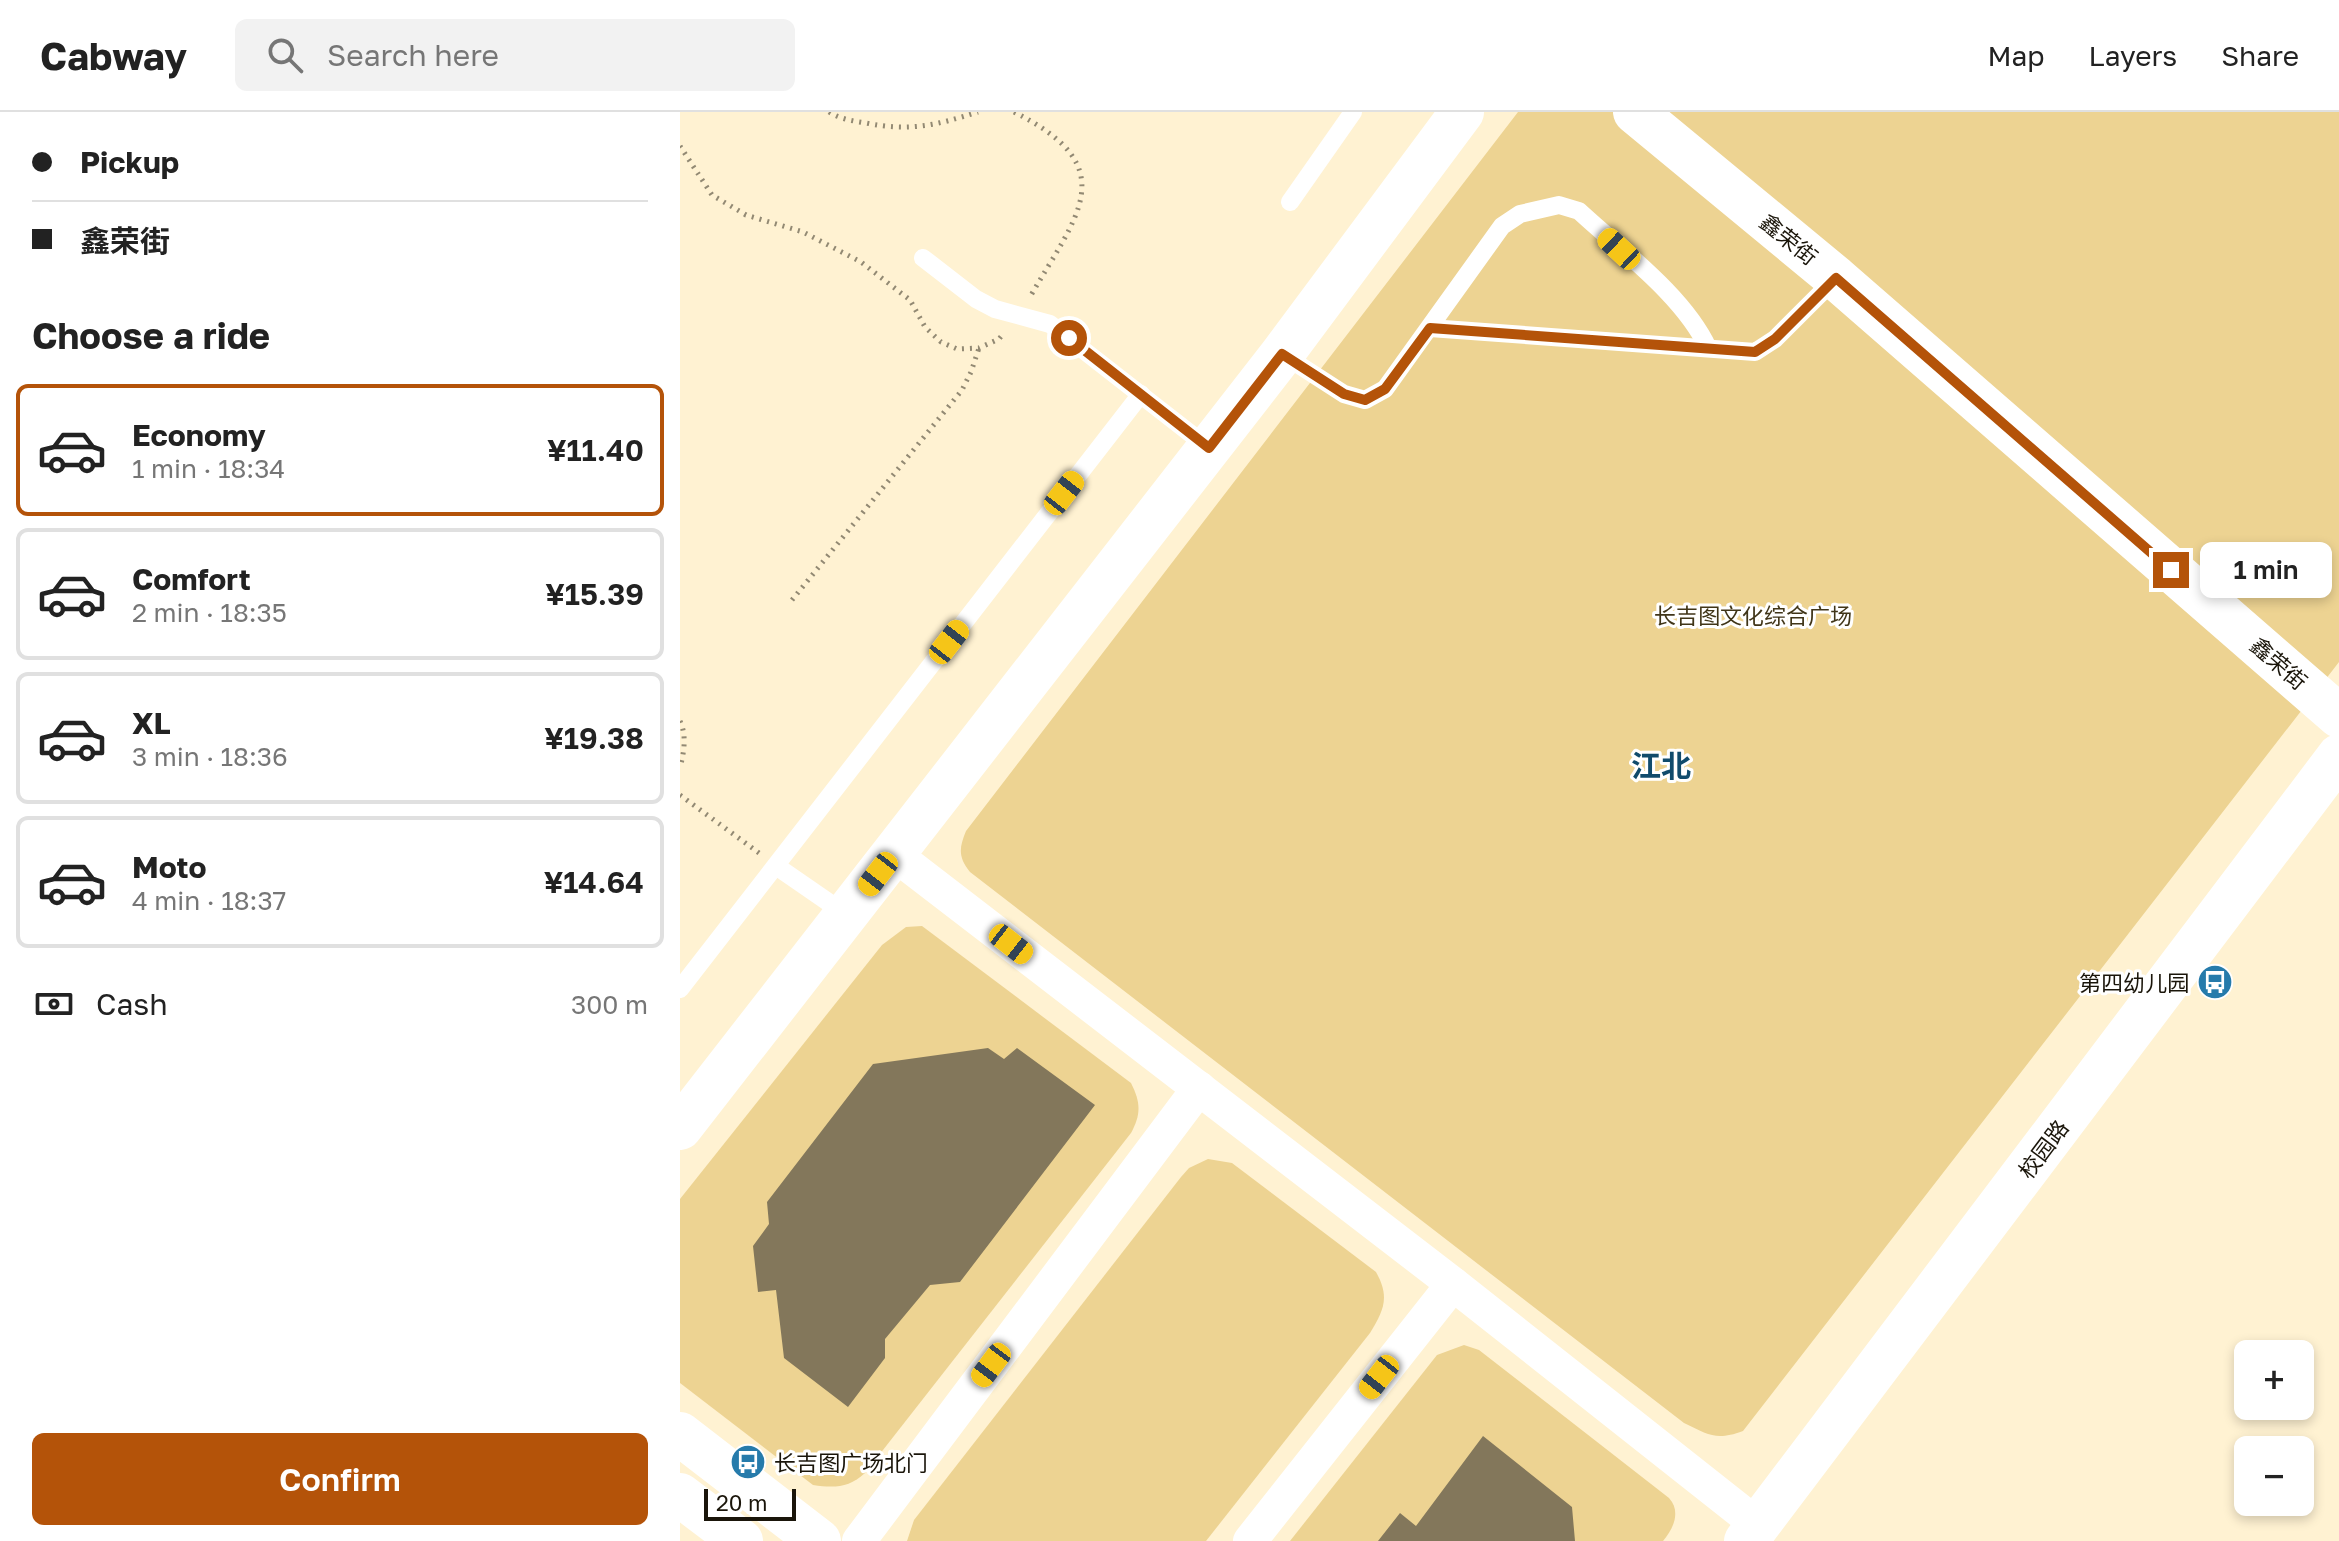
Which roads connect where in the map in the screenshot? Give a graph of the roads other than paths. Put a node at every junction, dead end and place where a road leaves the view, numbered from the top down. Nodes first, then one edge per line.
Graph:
1 (1353, 112) edge
2 (1462, 112) edge
3 (1635, 112) edge
4 (1290, 202) dead end
5 (923, 258) dead end
6 (1836, 278) junction
7 (1430, 328) junction
8 (1708, 348) junction
9 (1282, 354) junction
10 (1141, 394) junction
11 (1209, 448) junction
12 (2339, 716) edge
13 (2339, 756) edge
14 (894, 854) junction
15 (776, 866) junction
16 (847, 915) junction
17 (680, 989) edge
18 (1199, 1088) junction
19 (680, 1128) edge
20 (1453, 1284) junction
21 (680, 1434) edge
22 (680, 1495) edge
23 (1757, 1533) edge
24 (741, 1541) edge
25 (819, 1541) edge
26 (859, 1541) edge
27 (1250, 1541) edge

1 - 4 lane
2 - 9 street
3 - 6 street, 鑫荣街
5 - 10 lane
6 - 8 lane
6 - 12 street, 鑫荣街
7 - 8 lane
7 - 8 lane
7 - 9 lane
9 - 11 street
10 - 11 lane
10 - 15 lane
11 - 14 street
13 - 23 street, 校园路
14 - 16 street
14 - 18 street
15 - 16 lane
15 - 17 lane
16 - 19 street
18 - 20 street
18 - 26 street
20 - 23 street
20 - 27 street
21 - 25 street
22 - 24 street

